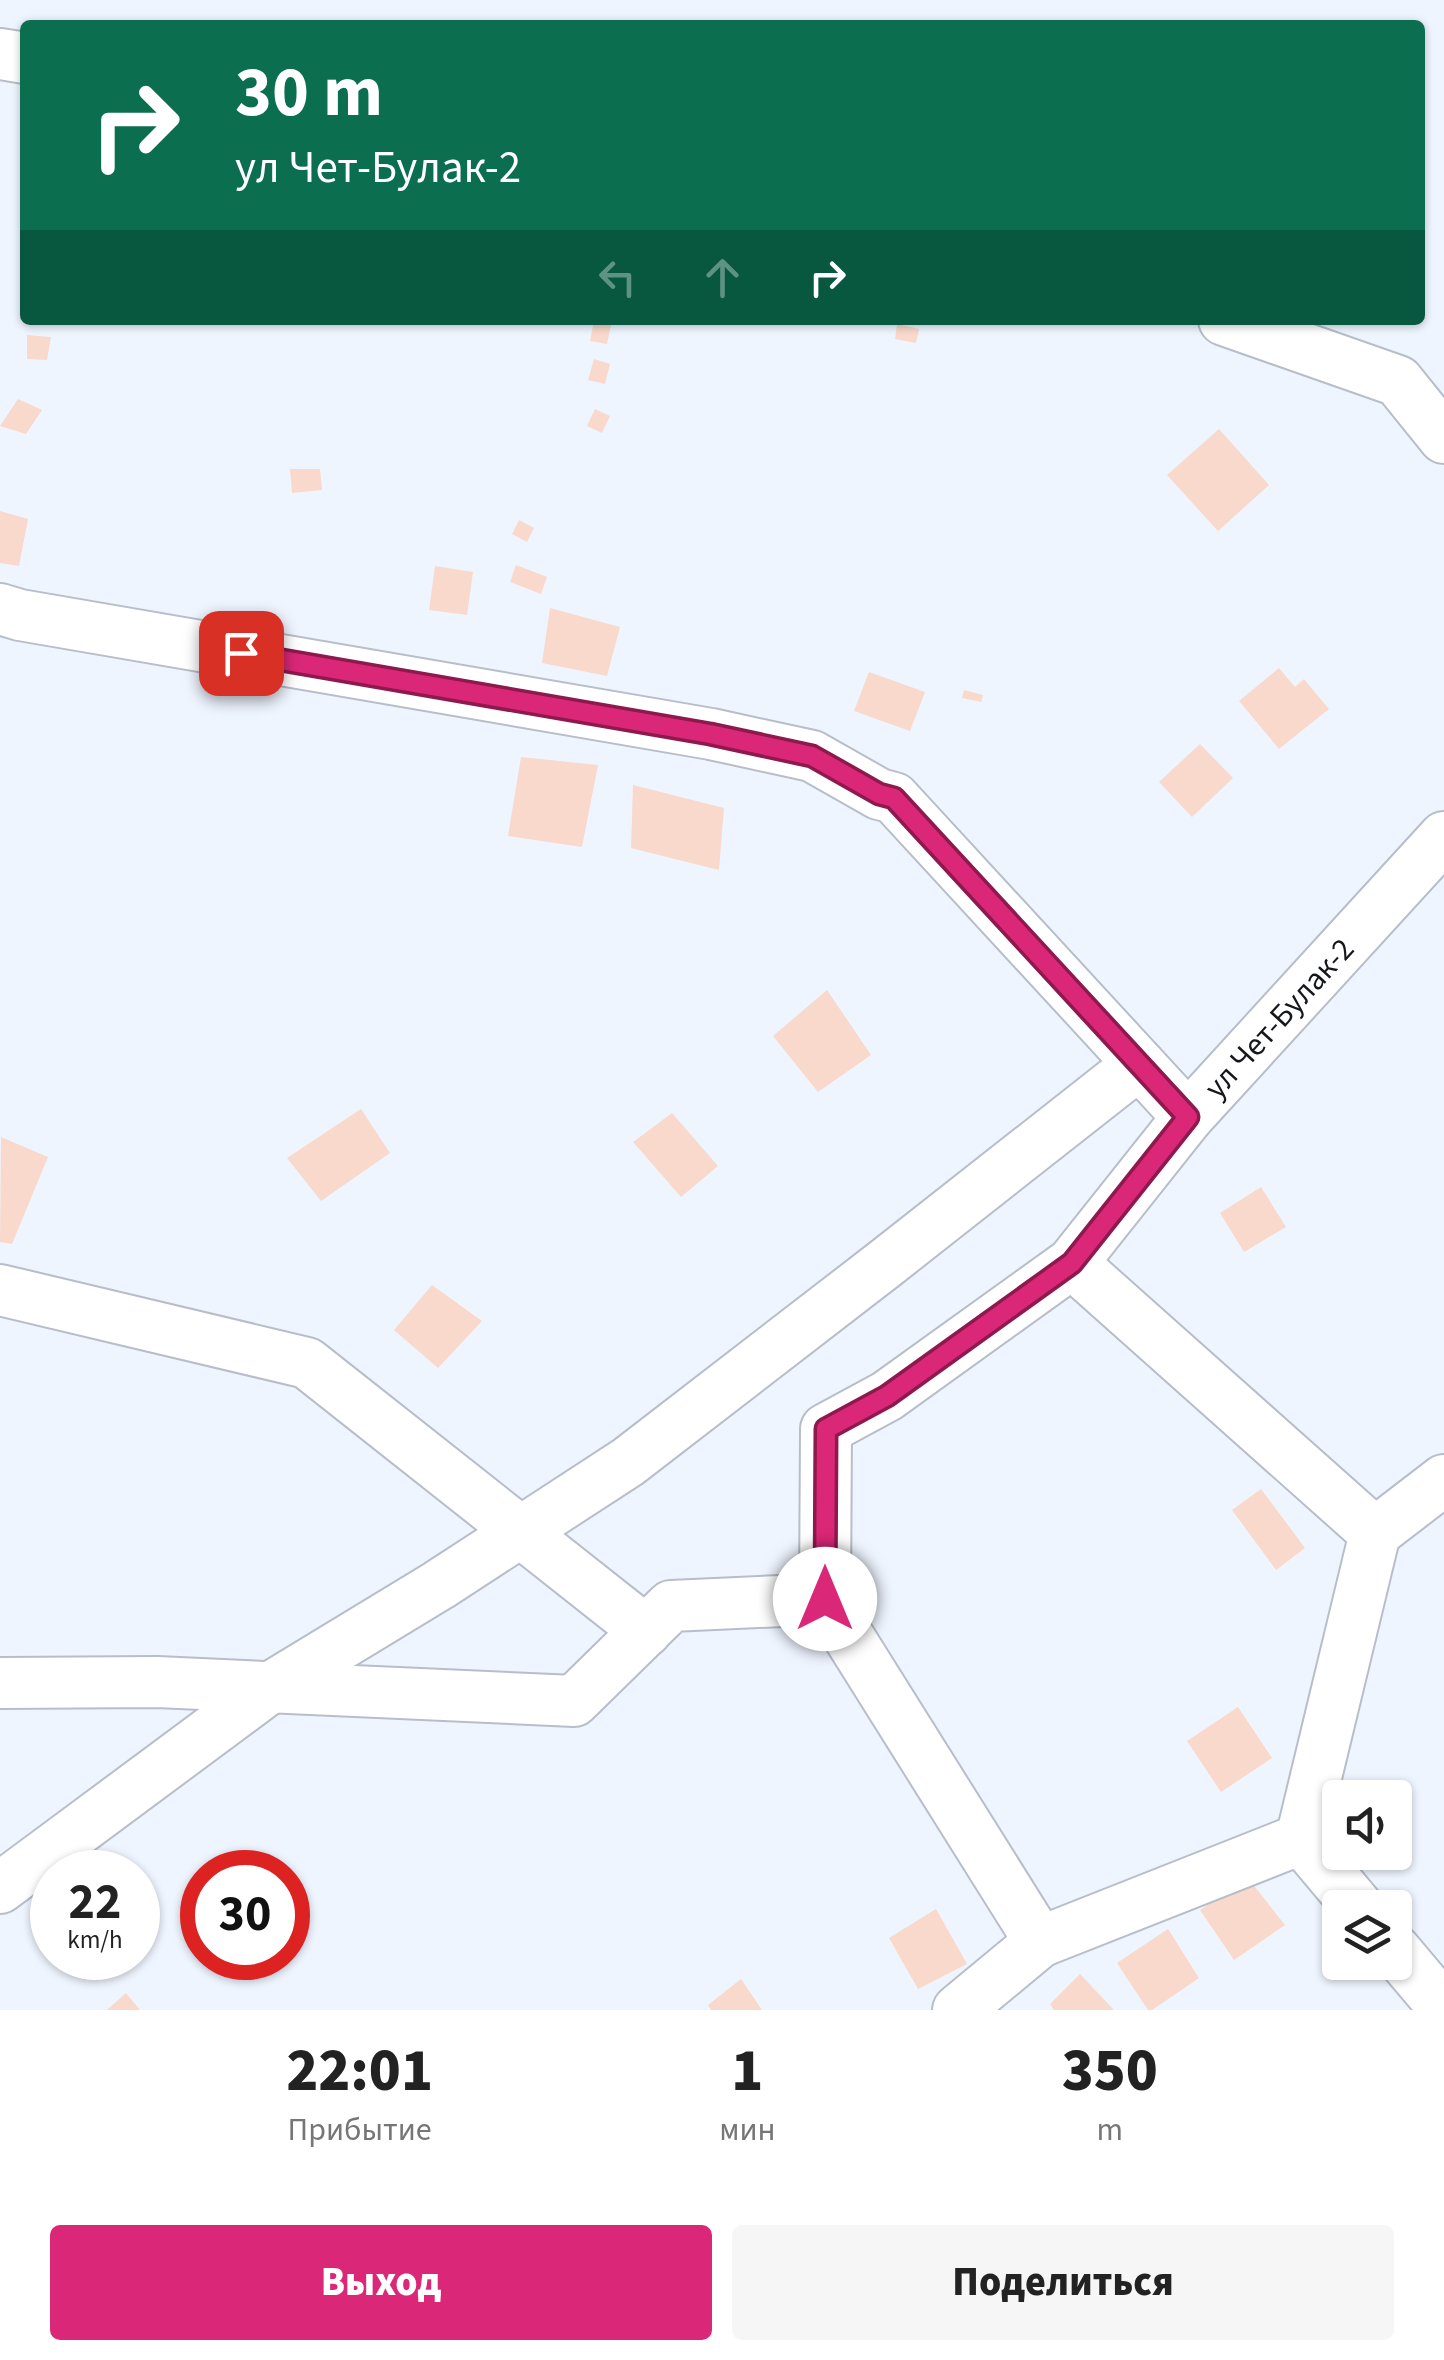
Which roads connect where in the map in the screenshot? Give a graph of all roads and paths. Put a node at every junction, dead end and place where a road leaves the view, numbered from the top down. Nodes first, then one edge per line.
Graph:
1 (1238, 325) edge
2 (1444, 438) edge
3 (0, 609) edge
4 (1444, 837) edge
5 (1139, 1064) junction
6 (1188, 1117) junction
7 (1072, 1263) junction
8 (0, 1290) edge
9 (1444, 1480) edge
10 (520, 1532) junction
11 (1375, 1533) junction
12 (825, 1599) junction
13 (646, 1630) junction
14 (0, 1683) edge
15 (271, 1687) junction
16 (1301, 1839) junction
17 (0, 1888) edge
18 (1344, 1890) edge
19 (1040, 1942) junction
20 (1412, 1970) edge
21 (1444, 2008) edge
22 (958, 2010) edge

1 - 2 street
3 - 5 street
4 - 6 street, ул Чет-Булак-2
5 - 6 street
5 - 10 street
6 - 7 street, ул Чет-Булак-2
7 - 11 street
7 - 12 street, ул Чет-Булак-2
8 - 10 street
9 - 11 street
10 - 13 street
10 - 15 street
11 - 16 street
12 - 13 street
12 - 19 street
13 - 15 street
14 - 15 street
15 - 17 street
16 - 18 street
16 - 19 street
19 - 22 street
20 - 21 street

